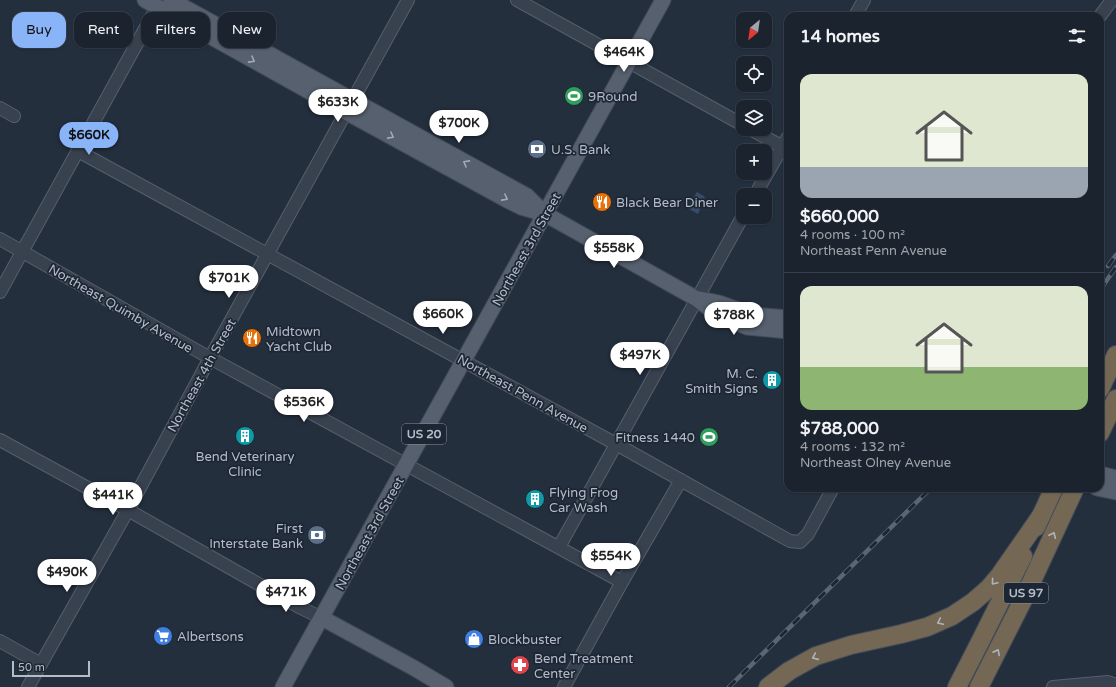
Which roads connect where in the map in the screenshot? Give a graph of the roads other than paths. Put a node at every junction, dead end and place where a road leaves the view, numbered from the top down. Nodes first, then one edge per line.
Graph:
1 (171, 0) edge
2 (408, 0) edge
3 (517, 0) edge
4 (663, 0) edge
5 (864, 0) edge
6 (1112, 0) edge
7 (151, 3) edge
8 (857, 12) edge
9 (1103, 12) edge
10 (628, 62) junction
11 (349, 106) junction
12 (0, 108) edge
13 (14, 116) dead end
14 (736, 121) edge
15 (769, 136) edge
16 (784, 142) edge
17 (784, 144) edge
18 (78, 151) junction
19 (759, 188) edge
20 (545, 214) junction
21 (739, 224) edge
22 (0, 239) edge
23 (23, 252) junction
24 (268, 254) junction
25 (0, 292) edge
26 (697, 299) junction
27 (784, 318) edge
28 (784, 331) edge
29 (1116, 355) edge
30 (210, 358) junction
31 (464, 361) junction
32 (1104, 380) edge
33 (1116, 399) edge
34 (1104, 424) edge
35 (0, 440) edge
36 (616, 444) junction
37 (406, 465) junction
38 (1104, 475) edge
39 (1116, 478) edge
40 (681, 480) junction
41 (1104, 489) edge
42 (831, 492) edge
43 (1052, 492) edge
44 (1116, 492) edge
45 (1073, 493) edge
46 (128, 510) junction
47 (1041, 516) junction
48 (559, 547) junction
49 (622, 582) junction
50 (322, 618) junction
51 (0, 641) edge
52 (41, 664) junction
53 (1116, 685) edge
54 (28, 687) edge
55 (284, 687) edge
56 (446, 687) edge
57 (564, 687) edge
58 (768, 687) edge
59 (956, 687) edge
60 (979, 687) edge
61 (1053, 687) edge

1 - 11 main road
2 - 11 street, Northeast 4th Street
3 - 10 street
4 - 10 main road, Northeast 3rd Street / US 20
5 - 8 street
6 - 9 street
7 -> 11 main road
7 - 18 street
10 - 14 street
10 - 20 main road, Northeast 3rd Street / US 20
11 - 20 main road
11 - 24 street, Northeast 4th Street
12 - 13 street
15 - 16 street
17 - 19 street
18 - 23 street
18 - 24 street, Northeast Penn Avenue
20 - 26 main road
20 - 31 main road, Northeast 3rd Street / US 20
21 - 26 street
22 - 23 street, Northeast Quimby Avenue
23 - 25 street
23 - 30 street, Northeast Quimby Avenue
24 - 30 street, Northeast 4th Street
24 - 31 street, Northeast Penn Avenue
26 - 27 main road
26 - 28 main road
26 - 36 street
29 - 32 highway
30 - 37 street, Northeast Quimby Avenue
30 - 46 street, Northeast 4th Street
31 - 36 street, Northeast Penn Avenue
31 - 37 main road, Northeast 3rd Street / US 20
33 - 34 highway
35 - 46 street
36 - 40 street, Northeast Penn Avenue
36 - 48 street
37 - 48 street, Northeast Quimby Avenue
37 - 50 main road, Northeast 3rd Street / US 20
38 - 39 main road
40 - 42 street, Northeast Penn Avenue
40 - 49 street
41 - 44 main road
43 - 47 highway, US 97
60 -> 45 highway, US 97
46 - 50 street
46 - 52 street, Northeast 4th Street
47 -> 58 highway
47 - 59 highway, US 97
48 - 49 street, Northeast Quimby Avenue
49 - 57 street
50 - 55 main road, Northeast 3rd Street / US 20
50 - 56 main road
51 - 52 street
52 - 54 street, Northeast 4th Street
53 - 61 street

